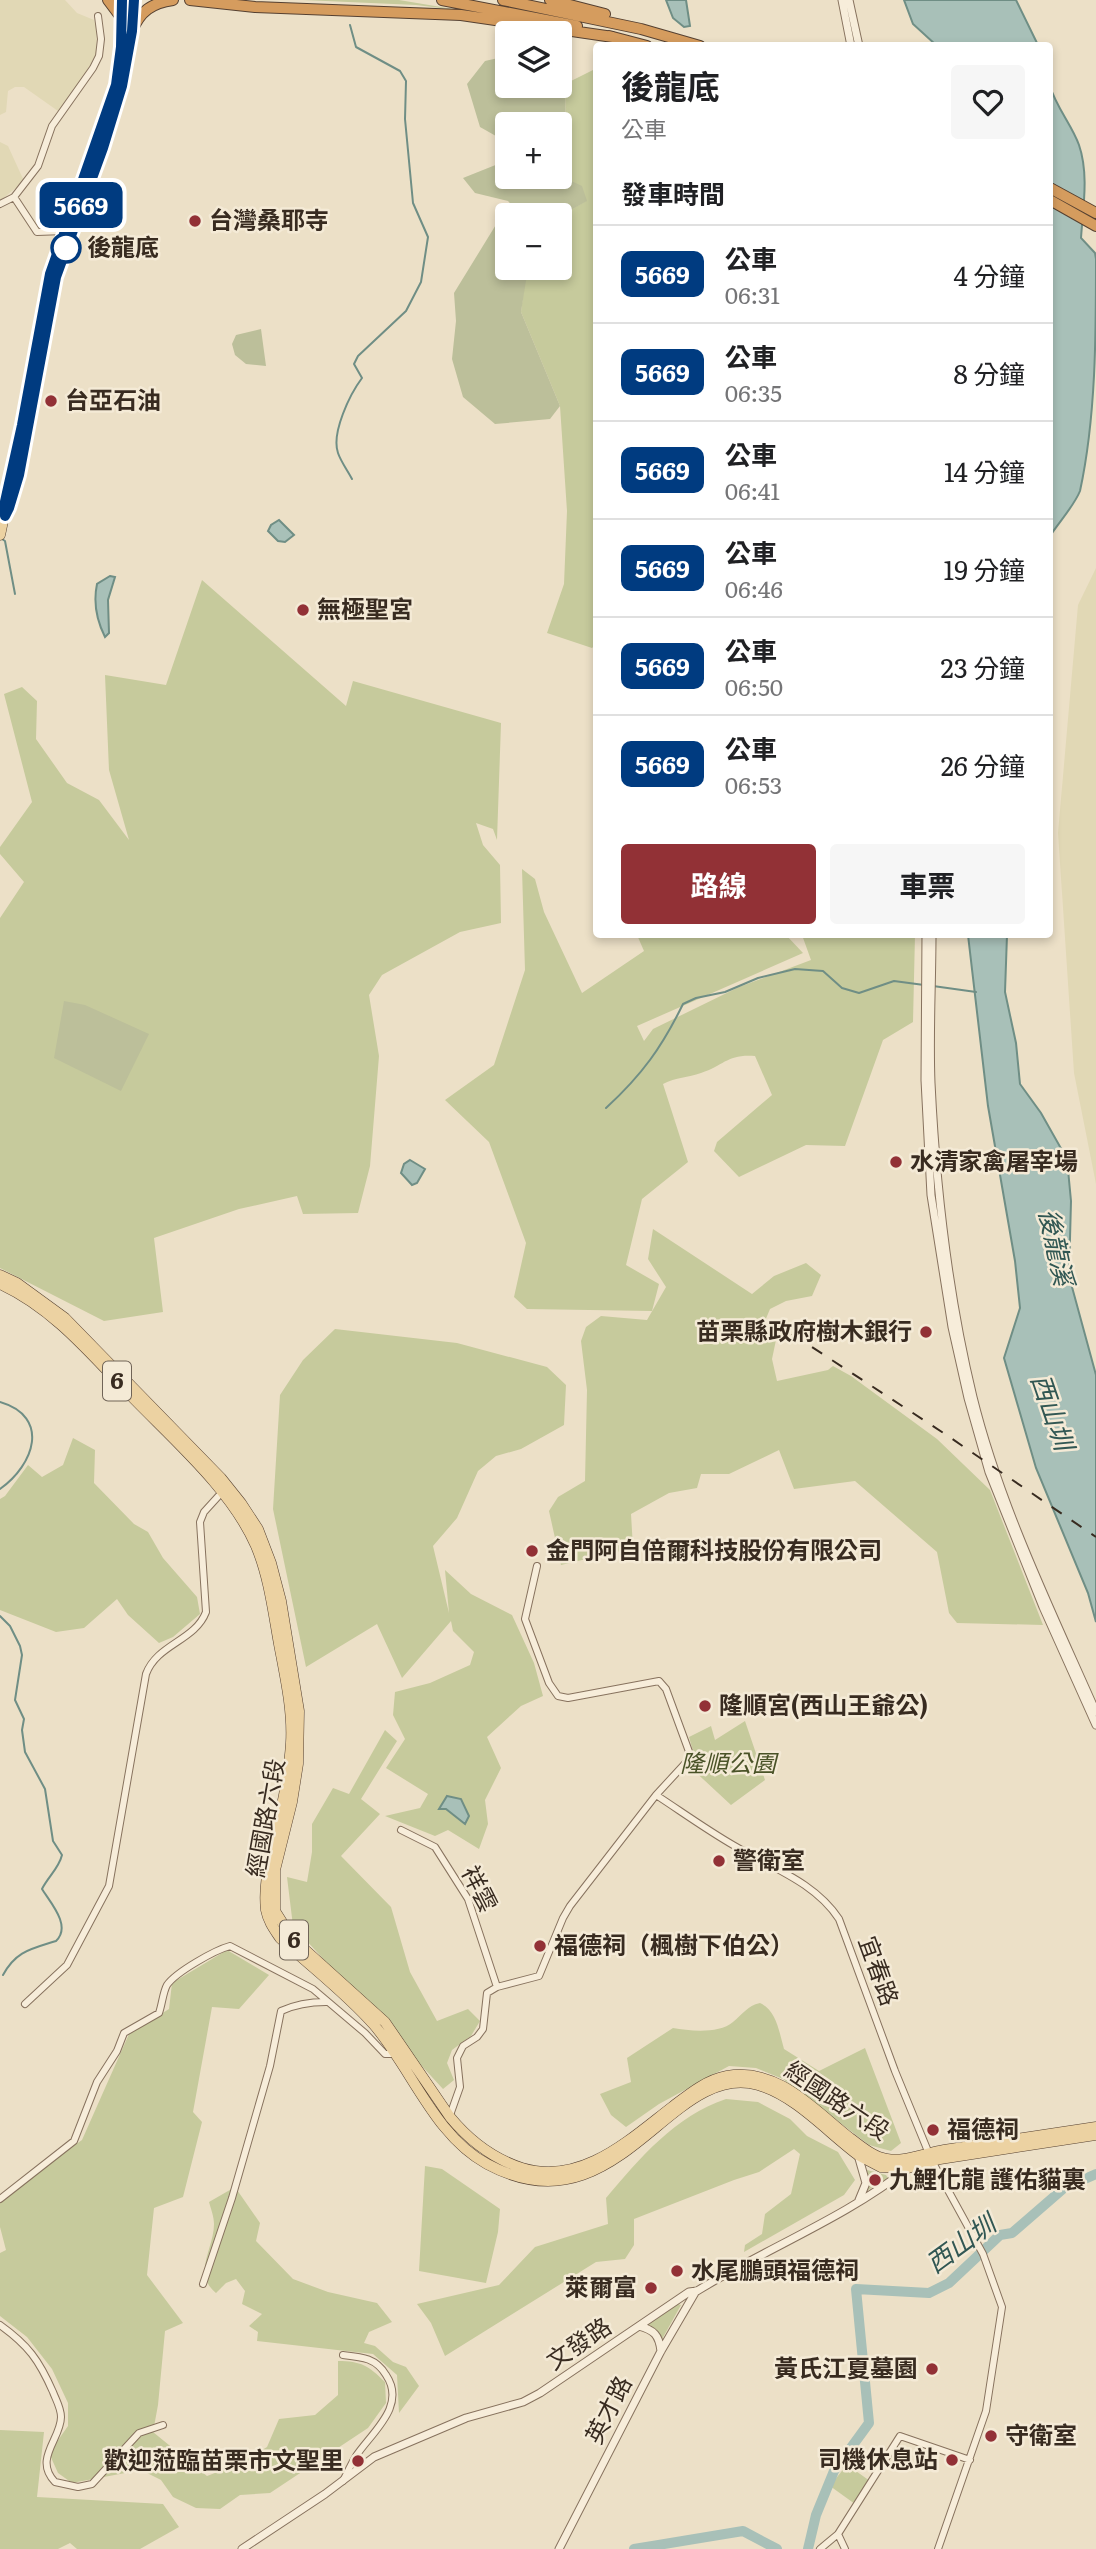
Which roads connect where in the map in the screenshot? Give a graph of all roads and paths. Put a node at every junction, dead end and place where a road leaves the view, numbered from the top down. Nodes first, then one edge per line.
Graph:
1 (107, 0) edge
2 (122, 0) edge
3 (134, 0) edge
4 (173, 0) edge
5 (190, 0) edge
6 (442, 0) edge
7 (503, 0) edge
8 (550, 0) edge
9 (842, 0) edge
10 (849, 0) edge
11 (98, 16) dead end
12 (602, 17) junction
13 (123, 20) junction
14 (132, 31) junction
15 (613, 37) junction
16 (632, 42) edge
17 (686, 42) edge
18 (851, 42) edge
19 (858, 42) edge
20 (119, 85) junction
21 (1053, 190) edge
22 (14, 197) junction
23 (1053, 202) edge
24 (0, 204) edge
25 (1096, 214) edge
26 (1096, 226) edge
27 (68, 232) junction
28 (0, 533) edge
29 (926, 938) edge
30 (932, 938) edge
31 (0, 1275) edge
32 (0, 1284) edge
33 (225, 1489) junction
34 (537, 1566) dead end
35 (1096, 1712) edge
36 (1096, 1725) edge
37 (656, 1795) junction
38 (401, 1830) dead end
39 (496, 1987) junction
40 (328, 2002) junction
41 (25, 2004) dead end
42 (402, 2052) junction
43 (785, 2092) junction
44 (446, 2120) junction
45 (1096, 2127) edge
46 (1096, 2135) edge
47 (858, 2155) junction
48 (930, 2157) junction
49 (908, 2168) junction
50 (0, 2199) edge
51 (858, 2202) junction
52 (203, 2284) dead end
53 (697, 2291) junction
54 (0, 2325) edge
55 (639, 2326) junction
56 (661, 2351) junction
57 (343, 2355) dead end
58 (163, 2425) dead end
59 (970, 2460) junction
60 (342, 2482) junction
61 (838, 2534) junction
62 (242, 2549) edge
63 (559, 2549) edge
64 (820, 2549) edge
65 (845, 2549) edge
66 (939, 2549) edge

1 - 13 highway
2 - 13 main road
3 - 14 main road
4 - 14 highway
5 - 15 highway
6 - 15 highway
7 - 12 highway
8 - 12 highway
9 - 18 street
10 - 19 street
11 - 22 street
12 - 17 highway
13 - 20 main road
14 - 20 main road
15 - 16 highway
20 - 27 main road
21 - 25 highway
22 - 24 street
22 - 27 street
23 - 26 highway
27 - 28 main road
29 - 36 street
30 - 35 street
31 - 33 main road, 經國路六段 / 6
32 - 33 main road, 經國路六段 / 6
33 - 41 street
33 - 42 main road, 經國路六段 / 6
34 - 37 street
37 - 39 street
37 - 48 street, 宜春路
38 - 39 street, 祥雲
39 - 44 street
40 - 42 street
40 - 50 street
40 - 52 street
42 - 44 main road, 經國路六段 / 6
43 - 44 main road, 經國路六段 / 6
43 - 47 main road, 經國路六段 / 6
43 - 48 main road, 經國路六段 / 6
45 - 48 main road, 6
46 - 48 main road, 6
47 - 49 main road, 經國路六段 / 6
47 - 51 street
48 - 49 main road, 6
48 - 59 street, 宜春路
49 - 51 street, 文發路
51 - 53 street, 文發路
53 - 55 street, 文發路
53 - 56 street, 英才路
54 - 58 street
55 - 56 street
55 - 60 street, 文發路
56 - 63 street, 英才路
57 - 60 street
59 - 61 street
59 - 66 street
60 - 62 street, 文發路
61 - 64 street
61 - 65 street

